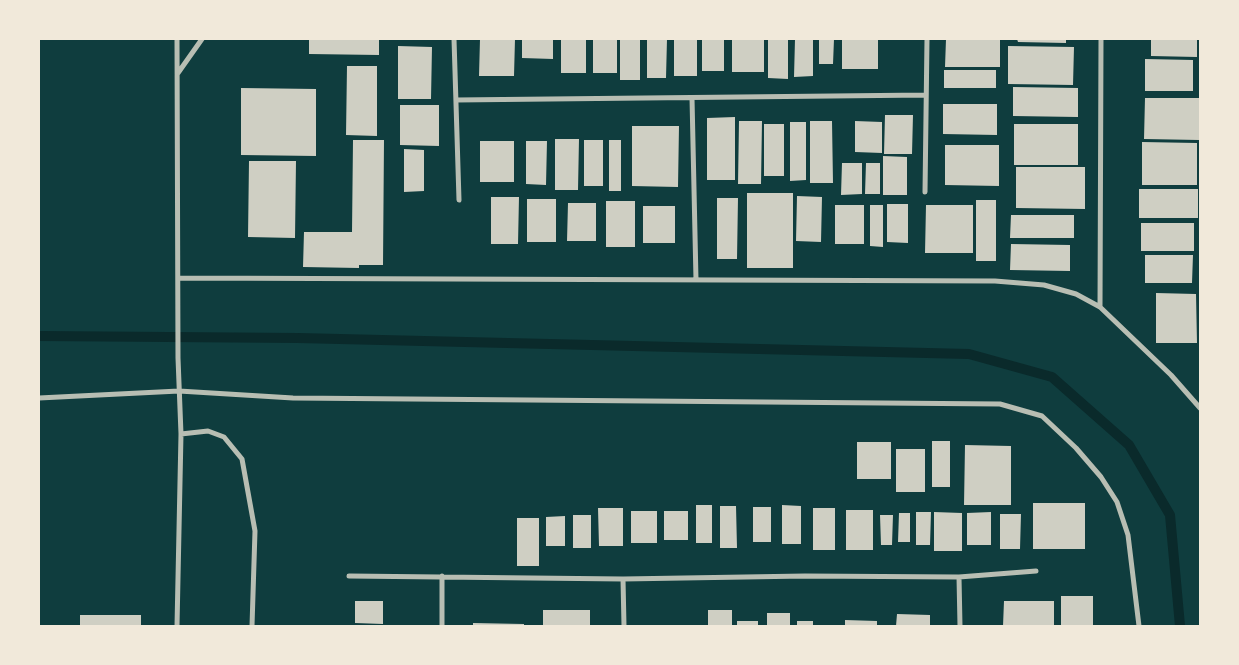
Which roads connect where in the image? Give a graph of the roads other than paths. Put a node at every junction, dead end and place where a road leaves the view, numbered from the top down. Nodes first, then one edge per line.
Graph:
1 (178, 39) edge
2 (202, 39) edge
3 (454, 39) edge
4 (927, 39) edge
5 (1101, 39) edge
6 (177, 74) junction
7 (926, 95) junction
8 (692, 98) junction
9 (456, 100) junction
10 (926, 192) dead end
11 (459, 200) dead end
12 (179, 278) junction
13 (696, 280) junction
14 (1100, 307) junction
15 (179, 391) junction
16 (39, 398) edge
17 (1194, 401) junction
18 (1200, 401) edge
19 (1200, 408) edge
20 (181, 434) junction
21 (1036, 571) dead end
22 (349, 576) dead end
23 (442, 576) junction
24 (959, 577) junction
25 (623, 579) junction
26 (178, 626) edge
27 (252, 626) edge
28 (442, 626) edge
29 (624, 626) edge
30 (960, 626) edge
31 (1139, 626) edge

1 - 6 street
2 - 6 street
3 - 9 street
4 - 7 street
5 - 14 street
6 - 12 street
7 - 8 street
7 - 10 street
8 - 9 street
8 - 13 street
9 - 11 street
12 - 13 street
12 - 15 street
13 - 14 street
14 - 17 street
15 - 16 street
15 - 20 street
15 - 31 street
17 - 18 street
17 - 19 street
20 - 26 street
20 - 27 street
21 - 24 street
22 - 23 street
23 - 25 street
23 - 28 street
24 - 25 street
24 - 30 street
25 - 29 street

